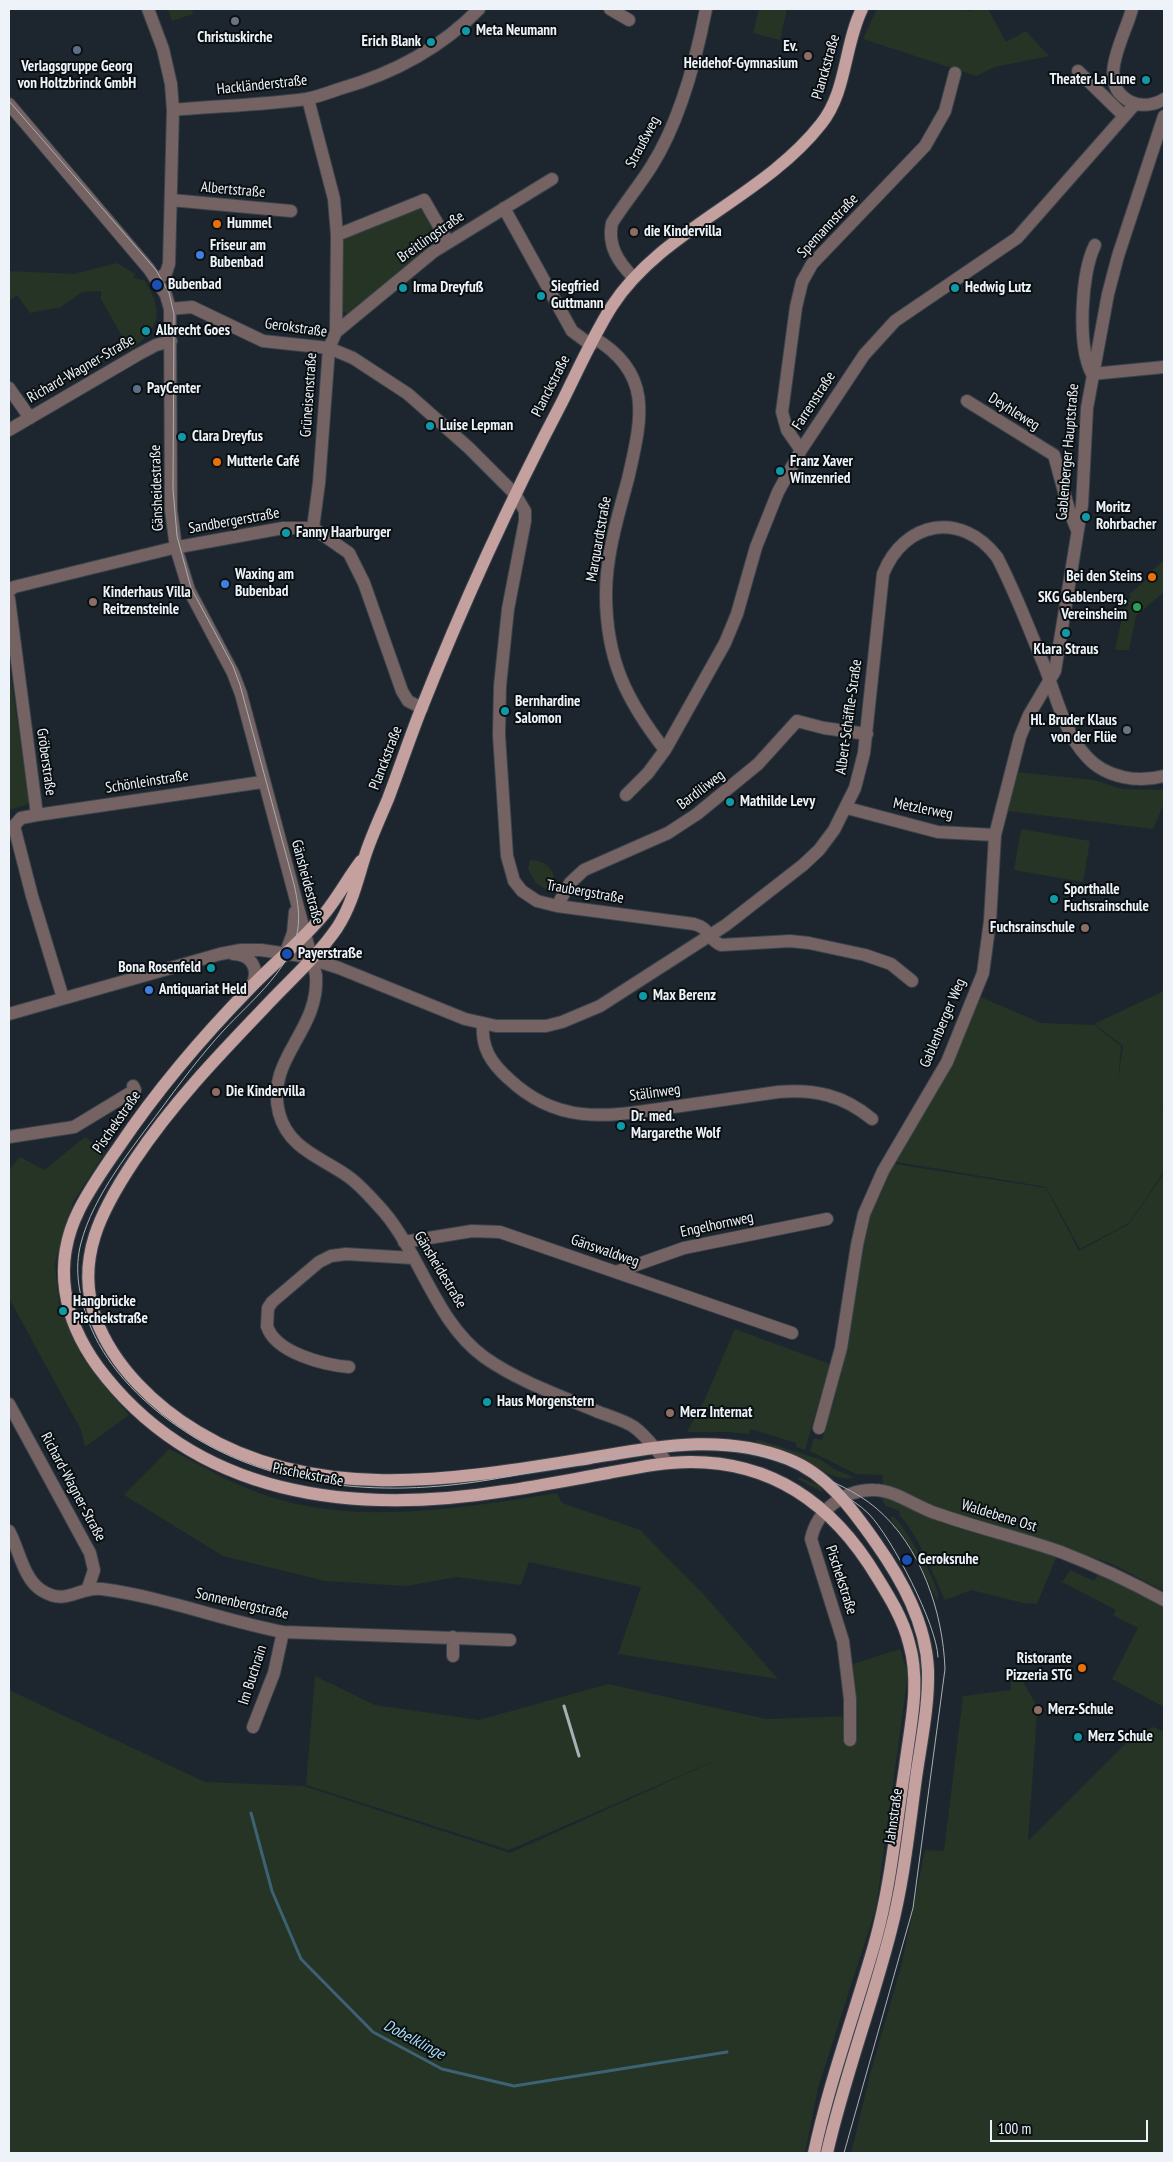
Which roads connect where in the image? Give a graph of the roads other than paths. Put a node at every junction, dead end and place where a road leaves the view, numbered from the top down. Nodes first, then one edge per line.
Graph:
1 (148, 9) edge
2 (479, 9) edge
3 (610, 9) edge
4 (706, 9) edge
5 (862, 9) edge
6 (1132, 9) edge
7 (629, 20) dead end
8 (1078, 71) dead end
9 (955, 73) dead end
10 (308, 99) junction
11 (1164, 103) edge
12 (9, 104) edge
13 (1135, 104) junction
14 (173, 110) junction
15 (1124, 116) junction
16 (1164, 116) edge
17 (552, 179) dead end
18 (171, 200) junction
19 (504, 208) junction
20 (291, 211) dead end
21 (338, 235) junction
22 (448, 242) junction
23 (1095, 245) dead end
24 (634, 278) junction
25 (157, 280) junction
26 (170, 309) junction
27 (336, 332) junction
28 (172, 342) junction
29 (592, 342) junction
30 (329, 348) junction
31 (1164, 367) edge
32 (1092, 374) junction
33 (9, 388) edge
34 (967, 401) dead end
35 (30, 418) junction
36 (9, 430) edge
37 (801, 450) junction
38 (515, 494) junction
39 (313, 528) junction
40 (1077, 530) junction
41 (176, 548) junction
42 (9, 591) edge
43 (9, 599) edge
44 (1049, 679) junction
45 (422, 708) junction
46 (867, 734) junction
47 (665, 750) junction
48 (1164, 776) edge
49 (262, 782) junction
50 (626, 795) dead end
51 (847, 808) junction
52 (37, 815) junction
53 (995, 835) junction
54 (366, 853) junction
55 (294, 897) junction
56 (557, 906) junction
57 (305, 934) junction
58 (711, 936) junction
59 (286, 952) junction
60 (220, 954) junction
61 (311, 958) junction
62 (337, 970) junction
63 (315, 971) junction
64 (912, 981) dead end
65 (252, 985) junction
66 (316, 986) junction
67 (282, 989) junction
68 (63, 998) junction
69 (9, 1014) edge
70 (483, 1023) junction
71 (133, 1086) dead end
72 (872, 1118) dead end
73 (9, 1137) edge
74 (827, 1219) dead end
75 (404, 1242) junction
76 (413, 1258) junction
77 (616, 1272) junction
78 (792, 1333) dead end
79 (349, 1367) dead end
80 (9, 1404) edge
81 (819, 1428) dead end
82 (653, 1447) junction
83 (668, 1463) junction
84 (841, 1498) junction
85 (825, 1511) junction
86 (9, 1530) edge
87 (88, 1588) junction
88 (1164, 1600) edge
89 (283, 1632) junction
90 (453, 1637) junction
91 (510, 1640) dead end
92 (453, 1656) dead end
93 (253, 1727) dead end
94 (850, 1740) dead end
95 (814, 2153) edge
96 (827, 2153) edge

1 - 14 street
2 - 10 street, Hackländerstraße
3 - 7 street
4 - 24 street, Straußweg
5 - 24 main road, Planckstraße
6 - 13 street
8 - 15 street
9 - 37 street, Spemannstraße
10 - 14 street, Hackländerstraße
10 - 21 street, Grüneisenstraße
11 - 13 street
12 - 25 street
13 - 15 street, Farrenstraße
14 - 18 street
15 - 37 street, Farrenstraße
16 - 32 street, Gablenberger Hauptstraße
17 - 19 street, Breitlingstraße
18 - 20 street, Albertstraße
18 - 25 street
19 - 22 street, Breitlingstraße
19 - 29 street, Marquardtstraße
21 - 22 street
21 - 27 street, Grüneisenstraße
22 - 27 street, Breitlingstraße
23 - 32 street, Gablenberger Hauptstraße
24 - 29 main road, Planckstraße
25 - 26 street
26 - 28 street, Gänsheidestraße
26 - 30 street, Gerokstraße
27 - 30 street, Grüneisenstraße
28 - 35 street, Richard-Wagner-Straße
28 - 41 street, Gänsheidestraße
29 - 38 main road, Planckstraße
29 - 47 street, Marquardtstraße
30 - 38 street, Gerokstraße
30 - 39 street, Grüneisenstraße
31 - 32 street
32 - 40 street, Gablenberger Hauptstraße
33 - 35 street
34 - 40 street, Deyhleweg
35 - 36 street, Richard-Wagner-Straße
37 - 47 street, Farrenstraße
38 - 45 main road, Planckstraße
38 - 56 street, Traubergstraße
39 - 41 street, Sandbergerstraße
39 - 45 street
40 - 44 street, Gablenberger Hauptstraße
41 - 42 street, Sandbergerstraße
41 - 49 street, Gänsheidestraße
43 - 52 street, Gröberstraße
44 - 46 street, Albert-Schäffle-Straße
44 - 48 street, Albert-Schäffle-Straße
44 - 53 street, Gablenberger Weg
45 - 54 main road, Planckstraße
46 - 51 street, Albert-Schäffle-Straße
46 - 56 street, Bardiliweg
47 - 50 street, Farrenstraße
49 - 52 street, Schönleinstraße
49 - 55 street, Gänsheidestraße
51 - 53 street, Metzlerweg
51 - 58 street, Albert-Schäffle-Straße
52 - 68 street, Gröberstraße
53 - 81 street, Gablenberger Weg
54 - 57 main road, Planckstraße
54 - 61 main road, Planckstraße
55 - 57 street, Gänsheidestraße
55 - 59 street
56 - 58 street, Traubergstraße
57 - 59 main road, Pischekstraße
57 - 61 street, Gänsheidestraße
58 - 64 street, Traubergstraße
58 - 70 street, Albert-Schäffle-Straße
59 - 60 street
59 - 61 street
59 - 65 main road, Pischekstraße
60 - 65 street
60 - 68 street
61 - 62 street, Albert-Schäffle-Straße
61 - 63 street, Gänsheidestraße
61 - 67 main road, Pischekstraße
62 - 63 street
62 - 66 street
62 - 70 street, Albert-Schäffle-Straße
63 - 66 street, Gänsheidestraße
63 - 67 street
65 - 83 main road, Pischekstraße
66 - 75 street, Gänsheidestraße
67 - 82 main road, Pischekstraße
68 - 69 street
70 - 72 street, Stälinweg
71 - 73 street
74 - 77 street, Engelhornweg
75 - 76 street, Gänsheidestraße
75 - 77 street, Gänswaldweg
76 - 79 street
76 - 82 street, Gänsheidestraße
77 - 78 street, Gänswaldweg
80 - 87 street, Richard-Wagner-Straße
82 - 83 street, Gänsheidestraße
82 - 84 main road, Pischekstraße
83 - 85 main road, Pischekstraße
84 - 85 street, Waldebene Ost
84 - 88 street, Waldebene Ost
84 - 96 main road, Jahnstraße
85 - 94 street, Pischekstraße
85 - 95 main road, Jahnstraße
86 - 87 street
87 - 89 street, Sonnenbergstraße
89 - 90 street, Sonnenbergstraße
89 - 93 street, Im Buchrain
90 - 91 street, Sonnenbergstraße
90 - 92 street

